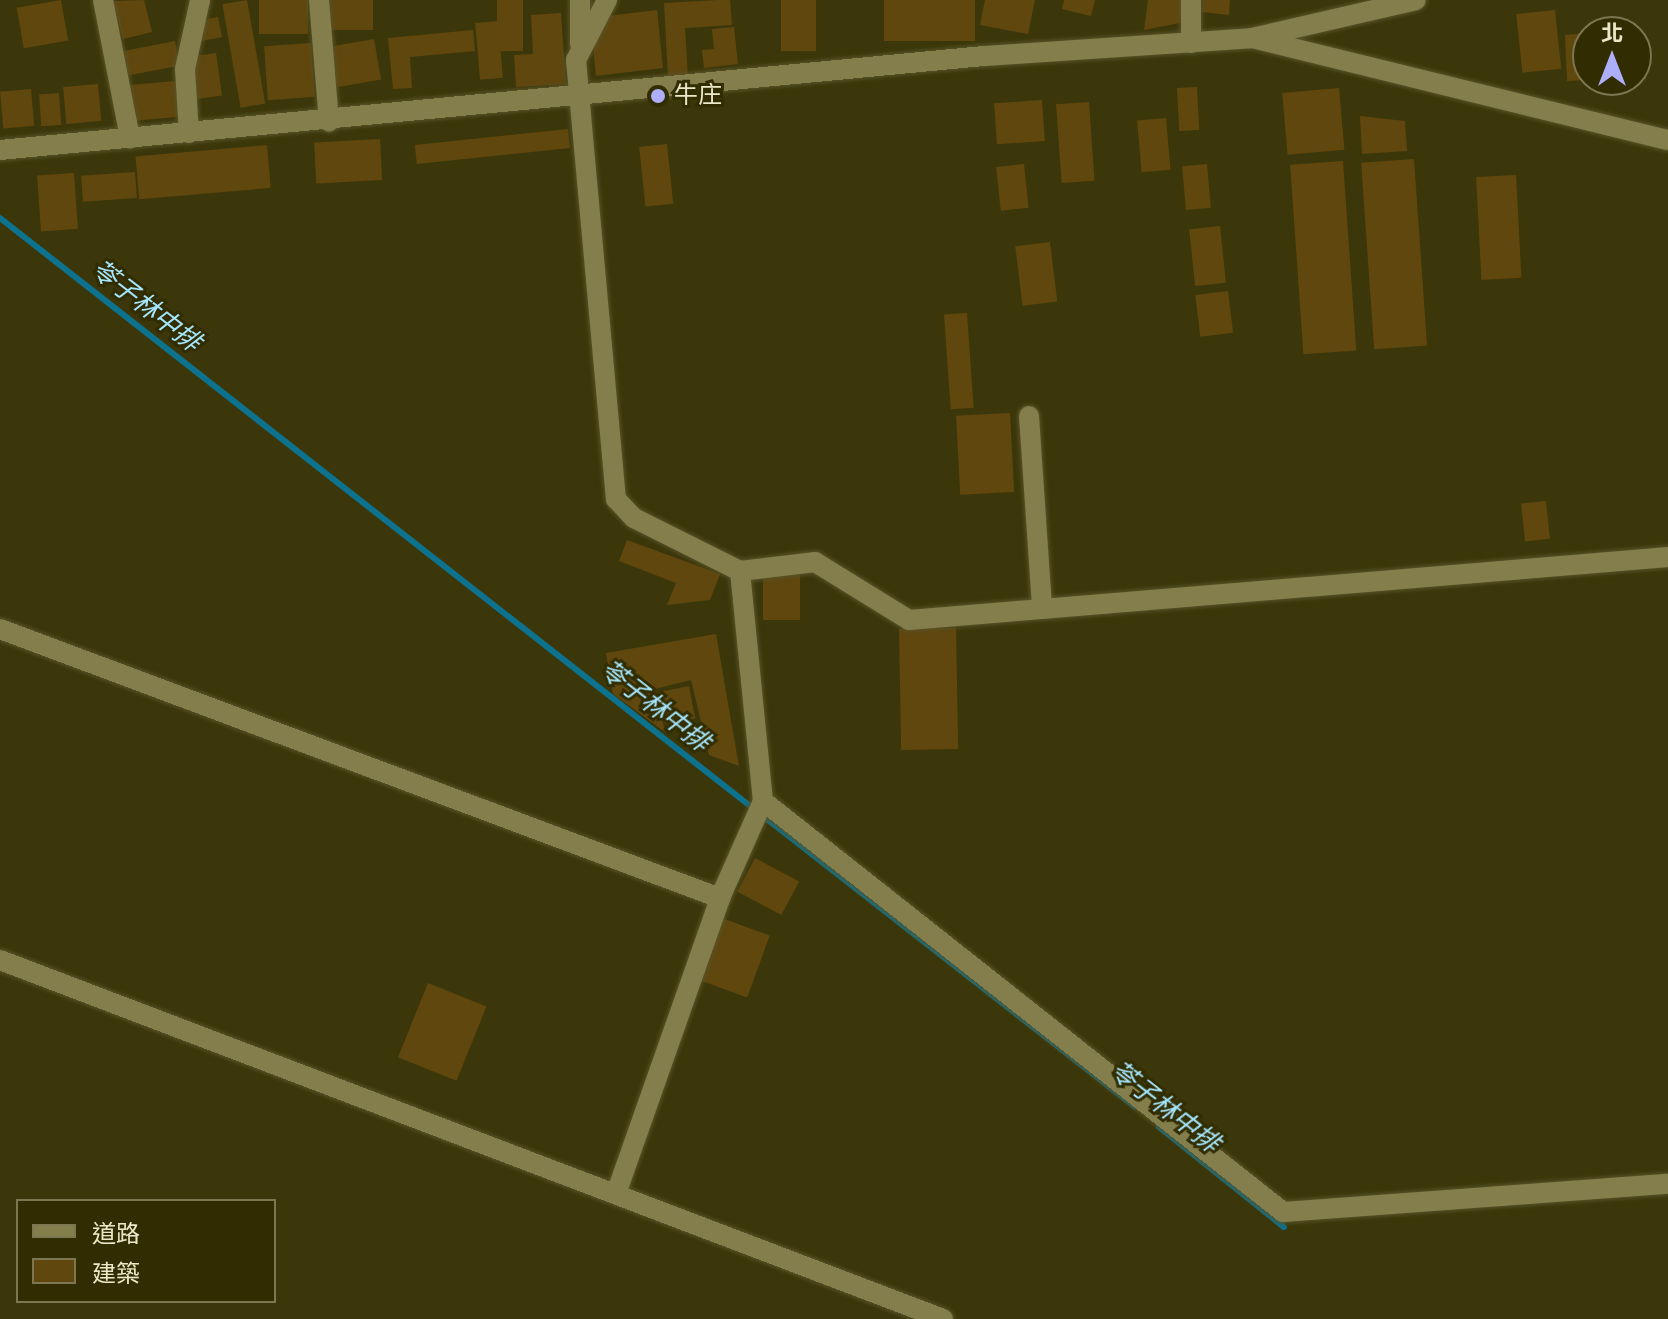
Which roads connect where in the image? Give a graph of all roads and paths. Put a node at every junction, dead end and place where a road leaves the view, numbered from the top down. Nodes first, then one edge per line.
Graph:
1 (103, 0) edge
2 (200, 0) edge
3 (319, 0) edge
4 (580, 0) edge
5 (607, 0) edge
6 (1191, 0) edge
7 (1416, 0) edge
8 (1252, 38) junction
9 (1191, 43) junction
10 (580, 48) junction
11 (579, 97) junction
12 (329, 122) junction
13 (189, 133) junction
14 (130, 138) junction
15 (1668, 140) edge
16 (0, 150) edge
17 (1029, 416) dead end
18 (1668, 557) edge
19 (740, 571) junction
20 (1042, 609) junction
21 (0, 629) edge
22 (762, 805) junction
23 (720, 898) junction
24 (0, 960) edge
25 (1668, 1184) edge
26 (616, 1194) junction
27 (943, 1319) edge

1 - 14 street
2 - 13 street
3 - 12 street
4 - 10 street
5 - 10 street
6 - 9 street
7 - 8 street
8 - 9 street
8 - 15 street
9 - 11 street
10 - 11 street
11 - 12 street
11 - 19 street
12 - 13 street
13 - 14 street
14 - 16 street
17 - 20 street
18 - 20 street
19 - 20 street
19 - 22 street
21 - 23 street
22 - 23 street
22 - 25 street
23 - 26 street
24 - 26 street
26 - 27 street

